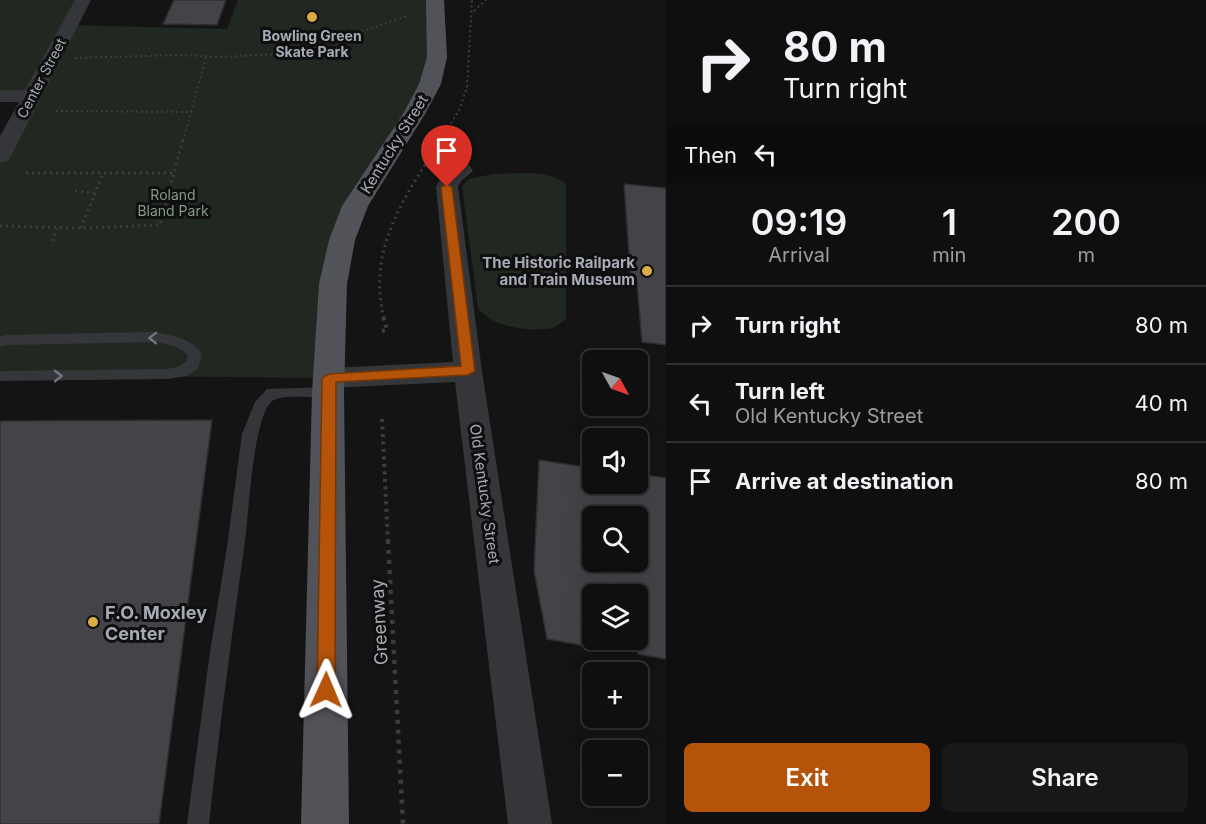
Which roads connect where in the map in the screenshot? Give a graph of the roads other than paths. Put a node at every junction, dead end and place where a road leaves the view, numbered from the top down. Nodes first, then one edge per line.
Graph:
1 (83, 0) edge
2 (435, 0) edge
3 (0, 96) edge
4 (31, 96) junction
5 (0, 156) edge
6 (462, 171) dead end
7 (0, 342) edge
8 (468, 371) junction
9 (0, 376) edge
10 (329, 385) junction
11 (198, 824) edge
12 (325, 824) edge
13 (530, 824) edge

1 - 4 street, Center Street
2 - 10 main road, Kentucky Street
3 - 4 street
4 - 5 street, Center Street
6 - 8 street, Old Kentucky Street
9 -> 7 lane
8 - 10 street
8 - 13 street, Old Kentucky Street
10 - 11 lane
10 - 12 main road, Kentucky Street

